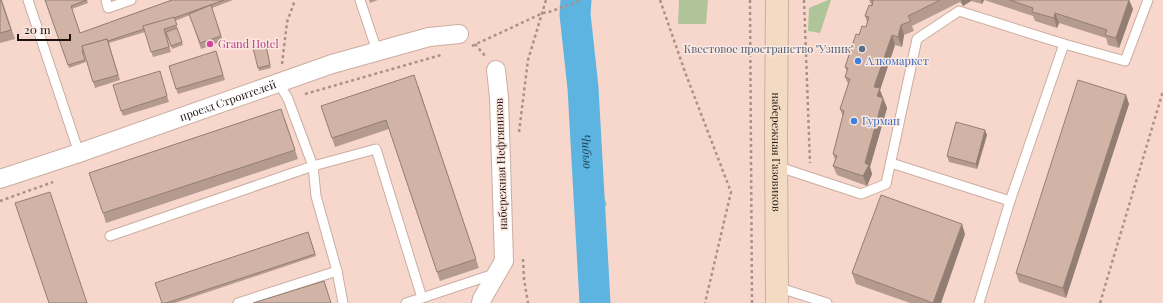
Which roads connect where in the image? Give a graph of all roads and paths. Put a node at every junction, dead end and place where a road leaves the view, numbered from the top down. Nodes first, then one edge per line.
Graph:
1 (28, 0) edge
2 (106, 0) edge
3 (131, 0) edge
4 (296, 0) edge
5 (360, 0) edge
6 (546, 0) edge
7 (582, 0) edge
8 (660, 0) edge
9 (750, 0) edge
10 (777, 0) edge
11 (804, 0) edge
12 (1148, 0) edge
13 (543, 13) junction
14 (464, 40) junction
15 (1064, 44) junction
16 (476, 45) junction
17 (377, 51) junction
18 (446, 53) dead end
19 (496, 70) joint
20 (279, 83) junction
21 (1163, 92) edge
22 (288, 99) junction
23 (519, 132) dead end
24 (79, 153) junction
25 (891, 163) junction
26 (313, 166) junction
27 (776, 166) junction
28 (811, 177) junction
29 (0, 179) edge
30 (60, 180) dead end
31 (0, 201) edge
32 (1010, 201) junction
33 (110, 236) dead end
34 (523, 255) dead end
35 (337, 271) junction
36 (498, 272) junction
37 (777, 295) edge
38 (422, 298) junction
39 (238, 303) edge
40 (344, 303) edge
41 (406, 303) edge
42 (481, 303) edge
43 (528, 303) edge
44 (705, 303) edge
45 (752, 303) edge
46 (827, 303) edge
47 (979, 303) edge
48 (1100, 303) edge

1 - 24 lane
2 - 3 lane
4 - 20 path
5 - 17 lane
6 - 13 path
7 - 13 path
8 - 44 path
9 - 45 path
10 - 27 main road, набережная Газовиков
11 - 28 path
12 - 15 lane
13 - 16 path
13 - 23 path
14 - 16 path
14 - 16 path
14 - 17 street, проезд Строителей
15 - 25 lane
15 - 32 lane
16 - 19 path
17 - 20 street, проезд Строителей
18 - 22 path
19 - 36 street, набережная Нефтяников
20 - 22 lane
20 - 24 street, проезд Строителей
21 - 48 path
22 - 26 lane
24 - 29 street, проезд Строителей
25 - 28 lane
25 - 32 lane
26 - 33 lane
26 - 35 lane
26 - 38 lane
27 - 28 lane
27 - 37 main road, набережная Газовиков
30 - 31 path
32 - 47 lane
34 - 43 path
35 - 39 lane
35 - 40 lane
36 - 38 lane
36 - 42 street, набережная Нефтяников
37 - 46 lane
38 - 41 lane

